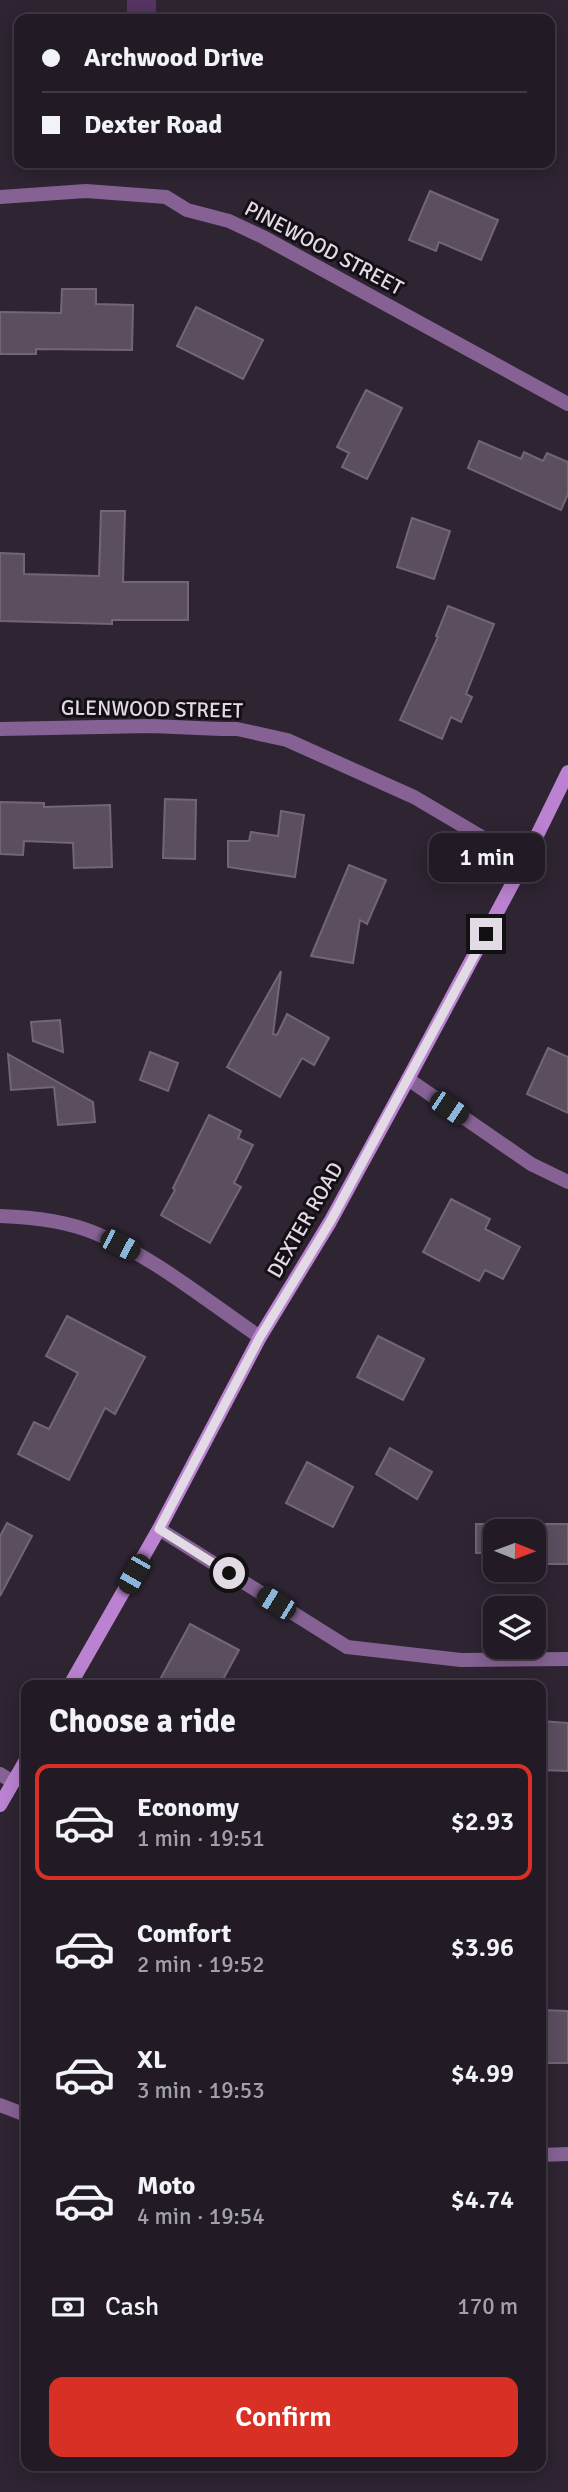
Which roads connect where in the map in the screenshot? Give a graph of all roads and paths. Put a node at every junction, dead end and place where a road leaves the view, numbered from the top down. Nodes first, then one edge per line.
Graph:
1 (0, 197) edge
2 (568, 404) edge
3 (0, 729) edge
4 (568, 772) edge
5 (524, 862) junction
6 (408, 1079) junction
7 (568, 1182) edge
8 (0, 1216) edge
9 (260, 1337) junction
10 (159, 1529) junction
11 (568, 1660) edge
12 (73, 1680) edge
13 (21, 1765) edge
14 (7, 1778) edge
15 (0, 1805) edge
16 (0, 2105) edge
17 (21, 2113) edge
18 (568, 2154) edge
19 (546, 2155) edge

1 - 2 street, PINEWOOD STREET
3 - 5 street, GLENWOOD STREET
4 - 5 main road, DEXTER ROAD
5 - 6 main road, DEXTER ROAD
6 - 7 street
6 - 9 main road, DEXTER ROAD
8 - 9 street
9 - 10 main road, DEXTER ROAD
10 - 11 street
10 - 12 main road, DEXTER ROAD
13 - 14 main road
14 - 15 main road
16 - 17 street
18 - 19 street

